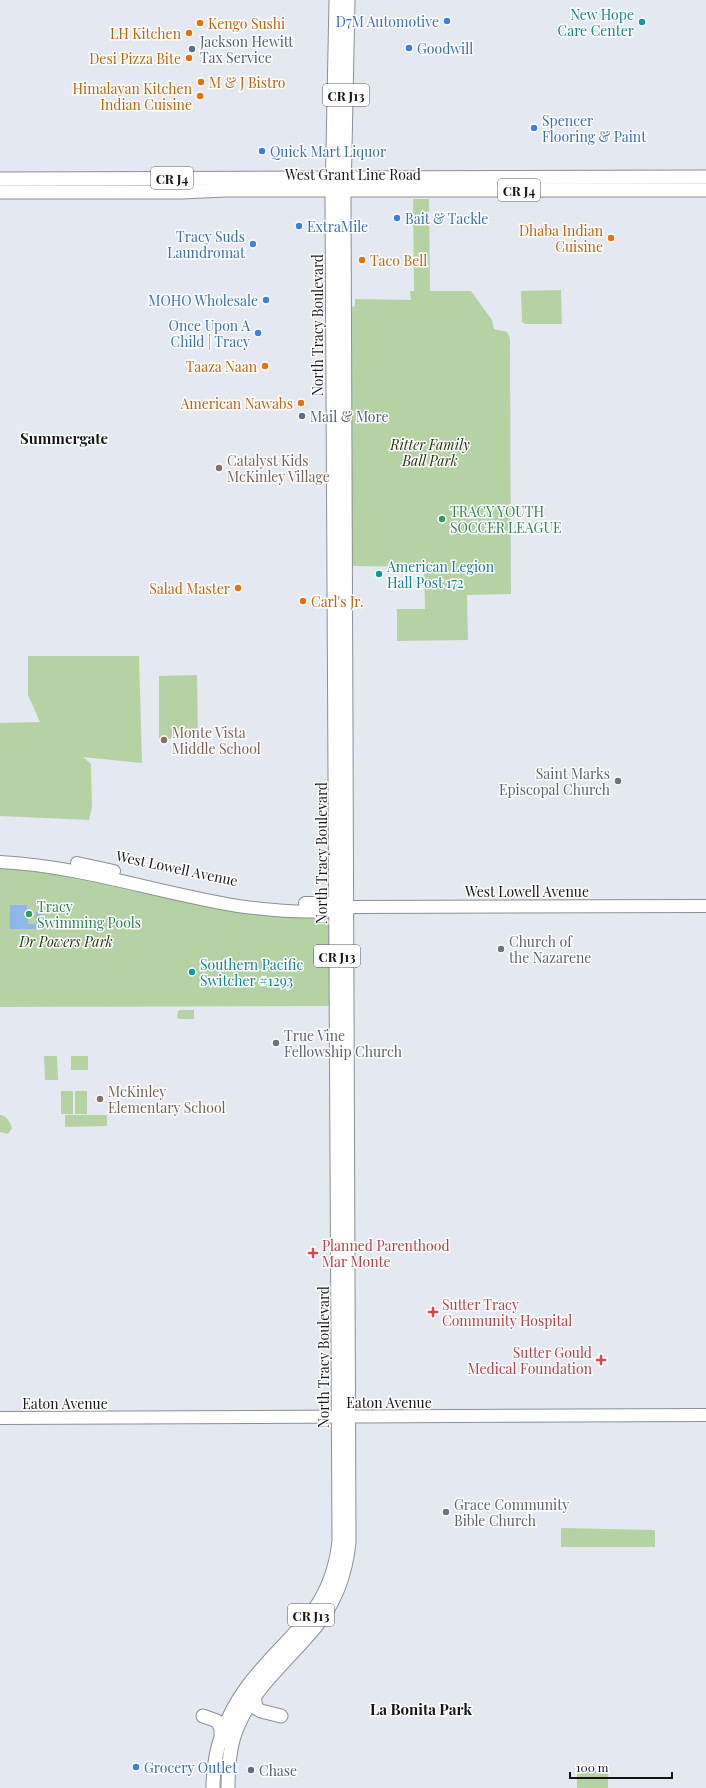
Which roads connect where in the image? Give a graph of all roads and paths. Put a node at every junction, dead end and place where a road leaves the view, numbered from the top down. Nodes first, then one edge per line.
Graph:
1 (336, 0) edge
2 (348, 0) edge
3 (706, 177) edge
4 (0, 179) edge
5 (141, 179) junction
6 (338, 184) junction
7 (706, 190) edge
8 (118, 191) junction
9 (0, 192) edge
10 (0, 854) edge
11 (0, 862) edge
12 (706, 906) edge
13 (340, 907) junction
14 (706, 1415) edge
15 (344, 1417) junction
16 (0, 1418) edge
17 (254, 1696) junction
18 (204, 1716) dead end
19 (281, 1716) dead end
20 (221, 1734) junction
21 (213, 1788) edge
22 (228, 1788) edge

1 - 6 main road, North Tracy Boulevard / CR J13
2 - 6 main road, North Tracy Boulevard / CR J13
3 - 6 main road, West Grant Line Road / CR J4
4 - 5 main road, West Grant Line Road / CR J4
5 - 6 main road, West Grant Line Road / CR J4
5 - 8 main road
6 - 7 main road, West Grant Line Road / CR J4
6 - 8 main road, West Grant Line Road / CR J4
6 - 13 main road, North Tracy Boulevard / CR J13
8 - 9 main road, West Grant Line Road / CR J4
10 - 13 street, West Lowell Avenue
11 - 13 street, West Lowell Avenue
12 - 13 street, West Lowell Avenue
13 - 15 main road, North Tracy Boulevard / CR J13
14 - 15 street, Eaton Avenue
15 - 16 street, Eaton Avenue
15 - 17 main road, North Tracy Boulevard / CR J13
15 - 20 main road, North Tracy Boulevard / CR J13
17 - 19 main road
17 - 22 main road, North Tracy Boulevard / CR J13
18 - 20 main road
20 - 21 main road, North Tracy Boulevard / CR J13

